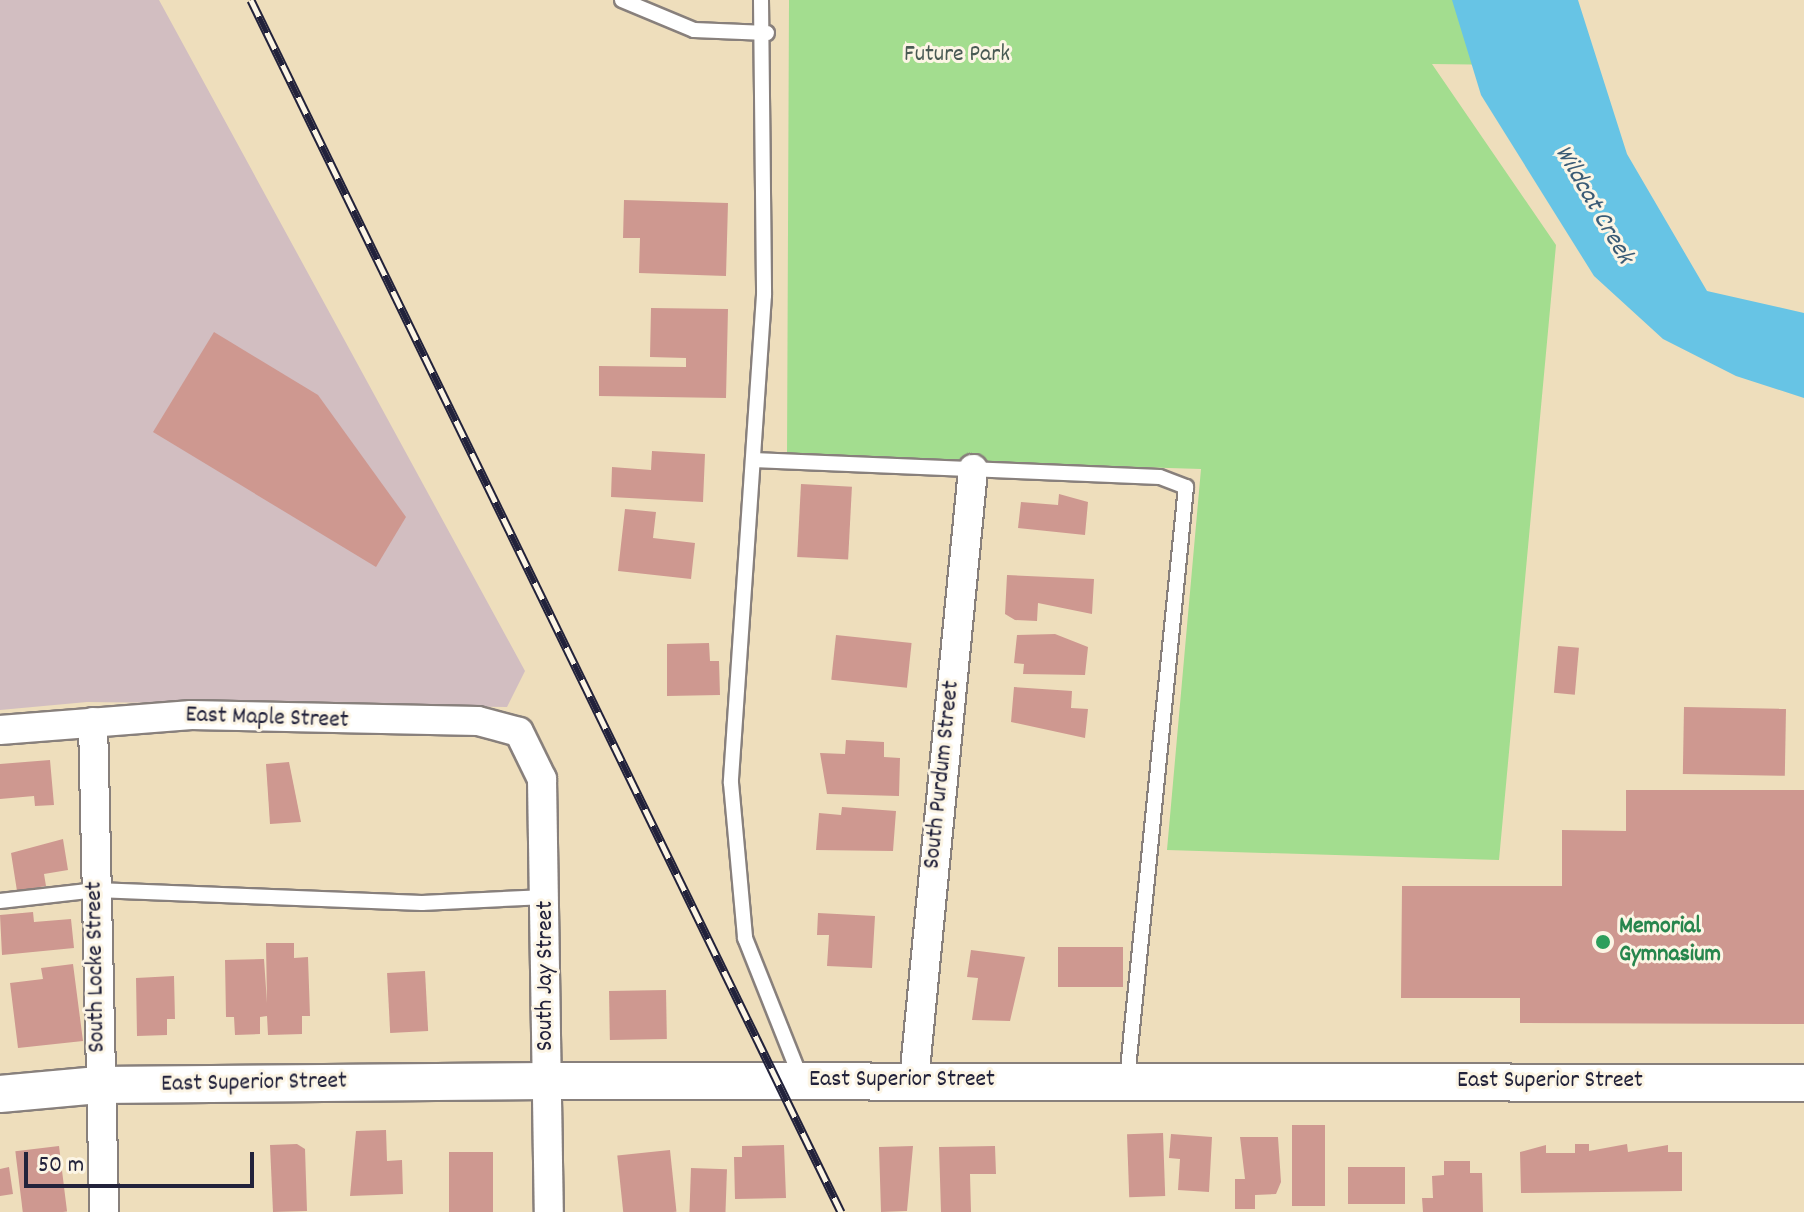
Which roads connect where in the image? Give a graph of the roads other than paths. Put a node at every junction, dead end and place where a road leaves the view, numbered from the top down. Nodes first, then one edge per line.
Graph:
1 (622, 0) edge
2 (761, 0) edge
3 (767, 33) junction
4 (753, 460) junction
5 (973, 469) junction
6 (93, 722) junction
7 (0, 730) edge
8 (530, 743) joint
9 (96, 890) junction
10 (547, 897) junction
11 (0, 901) edge
12 (1127, 1079) junction
13 (914, 1080) junction
14 (547, 1081) junction
15 (802, 1081) junction
16 (1804, 1083) edge
17 (99, 1085) junction
18 (0, 1094) edge
19 (104, 1212) edge
20 (549, 1212) edge

1 - 3 lane
2 - 3 lane
3 - 4 lane
4 - 5 lane
4 - 15 lane
5 - 12 lane
5 - 13 street, South Purdum Street
6 - 7 street, East Maple Street
6 - 8 street, East Maple Street
6 - 9 street, South Locke Street
8 - 10 street, South Jay Street
9 - 10 lane
9 - 11 lane
9 - 17 street, South Locke Street
10 - 14 street, South Jay Street
12 - 13 street, East Superior Street
12 - 16 street, East Superior Street
13 - 15 street, East Superior Street
14 - 15 street, East Superior Street
14 - 17 street, East Superior Street
14 - 20 street, South Jay Street
17 - 18 street, East Superior Street
17 - 19 street, South Locke Street

